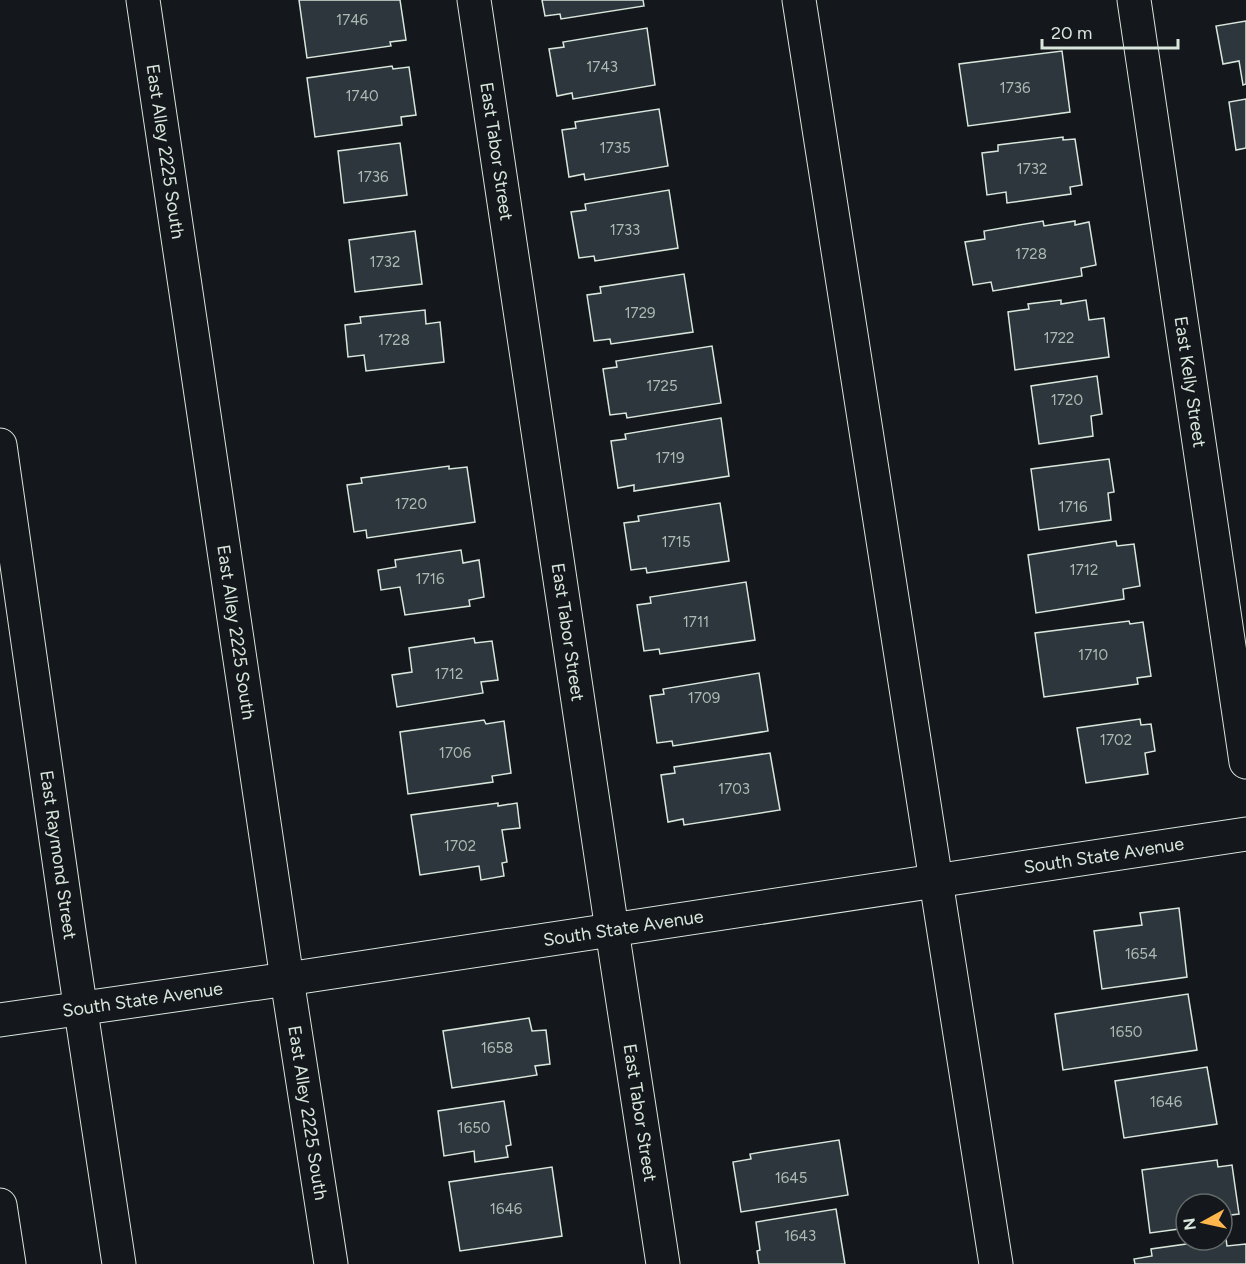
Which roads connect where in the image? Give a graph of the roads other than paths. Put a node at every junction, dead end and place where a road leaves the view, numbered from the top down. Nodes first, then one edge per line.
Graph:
1 (143, 0) edge
2 (474, 0) edge
3 (799, 0) edge
4 (1134, 0) edge
5 (0, 445) edge
6 (1246, 762) edge
7 (1246, 834) edge
8 (936, 881) junction
9 (612, 930) junction
10 (287, 979) junction
11 (80, 1008) junction
12 (0, 1020) edge
13 (0, 1205) edge
14 (9, 1264) edge
15 (119, 1264) edge
16 (331, 1264) edge
17 (663, 1264) edge
18 (996, 1264) edge

1 - 10 street, East Alley 2225 South
2 - 9 street, East Tabor Street
3 - 8 street
4 - 6 street, East Kelly Street
5 - 11 street, East Raymond Street
7 - 8 street, South State Avenue
8 - 9 street, South State Avenue
8 - 18 street
9 - 10 street, South State Avenue
9 - 17 street, East Tabor Street
10 - 11 street, South State Avenue
10 - 16 street, East Alley 2225 South
11 - 12 street, South State Avenue
11 - 15 street, East Raymond Street
13 - 14 street

